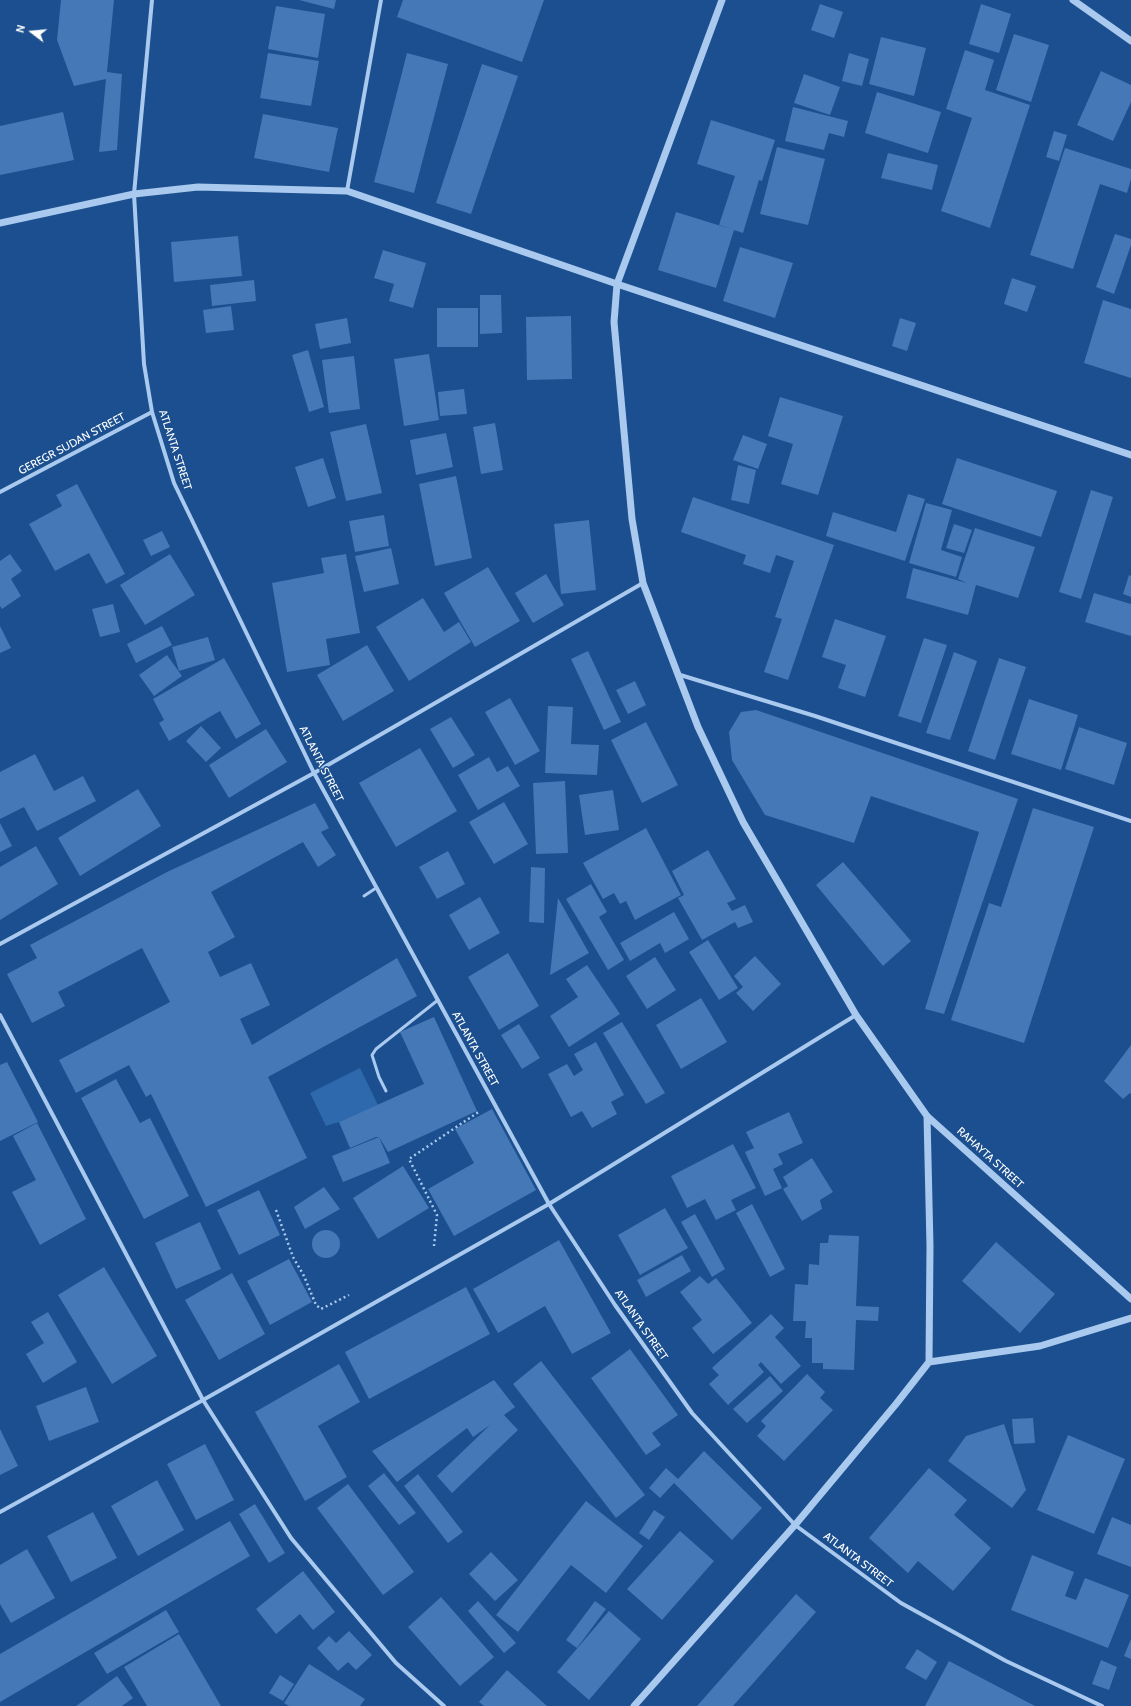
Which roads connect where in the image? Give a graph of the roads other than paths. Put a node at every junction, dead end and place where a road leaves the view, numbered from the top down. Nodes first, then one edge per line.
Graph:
1 (152, 0) edge
2 (381, 0) edge
3 (722, 0) edge
4 (1073, 0) edge
5 (1131, 41) edge
6 (347, 191) junction
7 (134, 194) junction
8 (0, 223) edge
9 (617, 284) junction
10 (152, 412) junction
11 (1131, 455) edge
12 (0, 492) edge
13 (643, 583) junction
14 (677, 674) junction
15 (314, 773) junction
16 (1131, 821) edge
17 (376, 888) junction
18 (364, 896) dead end
19 (0, 944) edge
20 (438, 1000) junction
21 (0, 1015) edge
22 (856, 1015) junction
23 (386, 1091) dead end
24 (927, 1116) junction
25 (549, 1204) junction
26 (1131, 1299) edge
27 (1131, 1318) edge
28 (929, 1362) junction
29 (203, 1400) junction
30 (0, 1512) edge
31 (795, 1525) junction
32 (444, 1706) edge
33 (634, 1706) edge
34 (1102, 1706) edge

1 - 7 street, ATLANTA STREET
2 - 6 street
3 - 9 street, RAHAYTA STREET
4 - 5 street
6 - 7 street
6 - 9 street
7 - 8 street
7 - 10 street, ATLANTA STREET
9 - 11 street
9 - 13 street, RAHAYTA STREET
10 - 12 street, GEREGR SUDAN STREET
10 - 15 street, ATLANTA STREET
13 - 14 street, RAHAYTA STREET
13 - 15 street
14 - 16 street
14 - 22 street, RAHAYTA STREET
15 - 17 street, ATLANTA STREET
15 - 19 street
17 - 18 lane
17 - 20 street, ATLANTA STREET
20 - 23 lane
20 - 25 street, ATLANTA STREET
21 - 29 street
22 - 24 street, RAHAYTA STREET
22 - 25 street
24 - 26 street, RAHAYTA STREET
24 - 28 street
25 - 29 street
25 - 31 street, ATLANTA STREET
27 - 28 street
28 - 31 street
29 - 30 street
29 - 32 street
31 - 33 street
31 - 34 street, ATLANTA STREET

